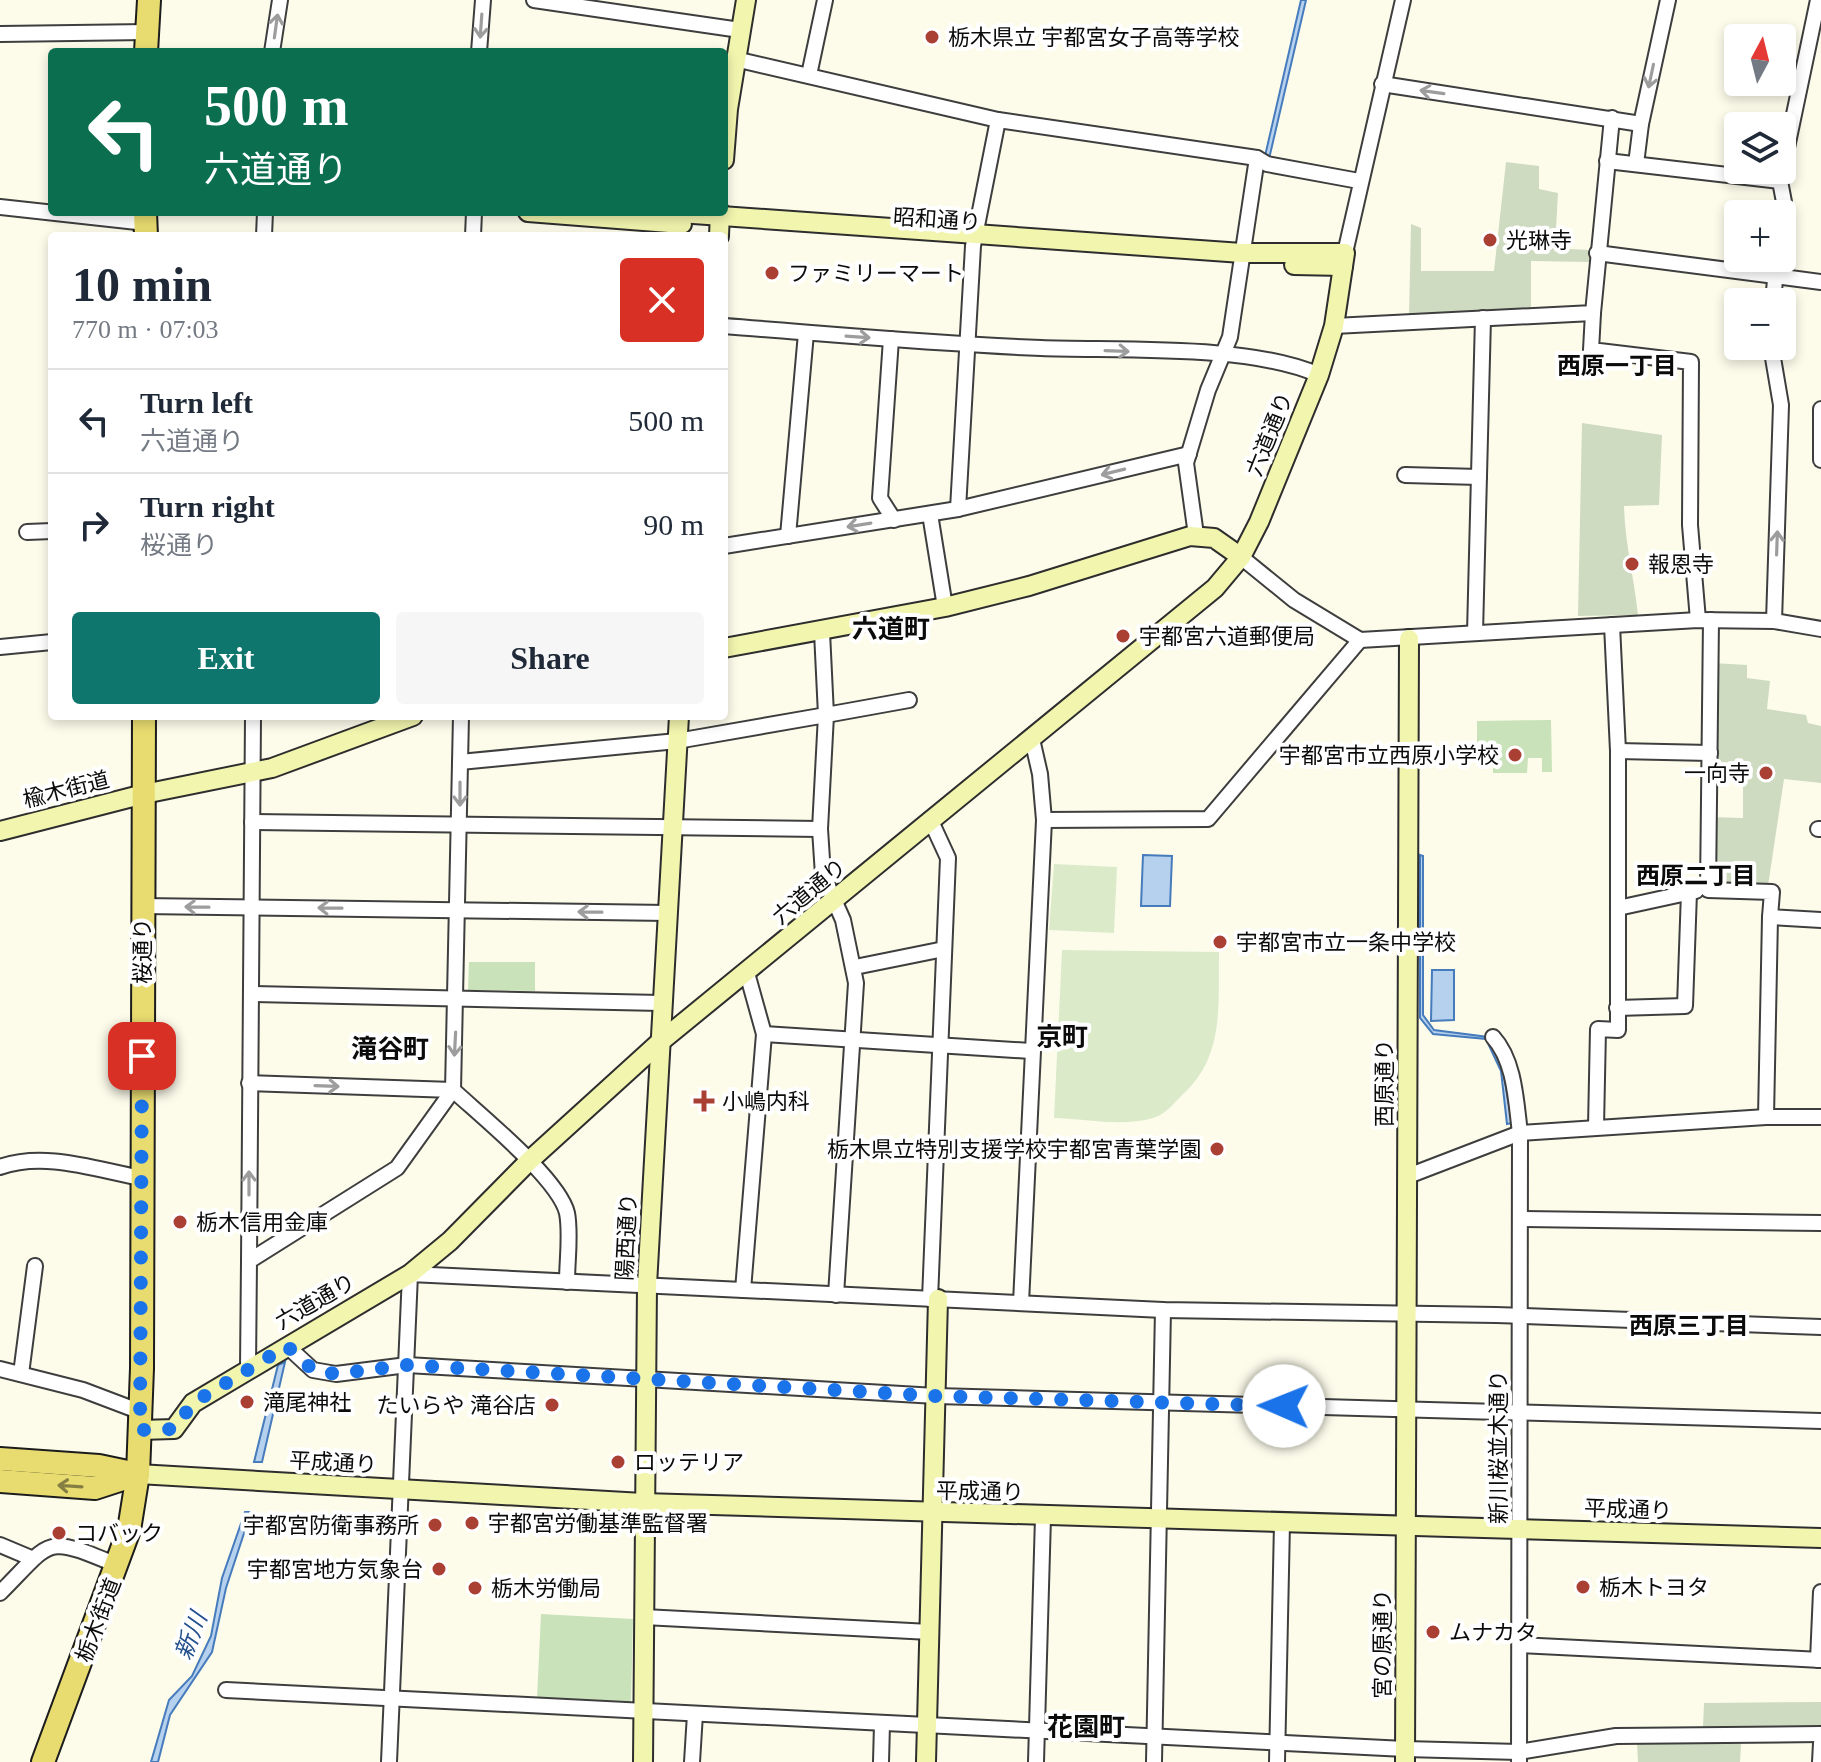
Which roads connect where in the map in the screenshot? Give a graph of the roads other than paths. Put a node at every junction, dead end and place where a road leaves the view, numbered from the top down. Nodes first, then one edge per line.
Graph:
1 (149, 0) edge
2 (280, 0) edge
3 (483, 0) edge
4 (534, 0) edge
5 (746, 0) edge
6 (825, 0) edge
7 (1403, 0) edge
8 (1668, 0) edge
9 (1818, 0) edge
10 (740, 30) junction
11 (0, 34) edge
12 (146, 42) edge
13 (273, 48) edge
14 (479, 48) edge
15 (735, 59) junction
16 (809, 75) junction
17 (1382, 84) junction
18 (728, 98) edge
19 (1794, 112) edge
20 (1612, 118) junction
21 (998, 120) junction
22 (1641, 124) junction
23 (1257, 158) junction
24 (1607, 161) junction
25 (1636, 164) junction
26 (1724, 174) edge
27 (1359, 181) junction
28 (0, 207) edge
29 (48, 213) edge
30 (77, 216) edge
31 (598, 216) edge
32 (685, 216) edge
33 (720, 223) edge
34 (146, 224) edge
35 (974, 241) junction
36 (1597, 253) junction
37 (1241, 259) junction
38 (1344, 259) junction
39 (1776, 272) edge
40 (1775, 277) junction
41 (1821, 282) edge
42 (1774, 288) edge
43 (1593, 313) junction
44 (1483, 318) junction
45 (728, 326) edge
46 (1334, 326) junction
47 (806, 333) junction
48 (891, 339) junction
49 (965, 345) junction
50 (1221, 355) junction
51 (1773, 360) edge
52 (1319, 375) junction
53 (1821, 409) edge
54 (1189, 454) junction
55 (1821, 460) edge
56 (1405, 475) dead end
57 (1479, 477) junction
58 (958, 509) junction
59 (930, 514) junction
60 (894, 520) junction
61 (48, 531) edge
62 (27, 532) dead end
63 (1196, 535) junction
64 (788, 536) junction
65 (728, 545) edge
66 (1241, 557) junction
67 (945, 607) junction
68 (1704, 620) junction
69 (1774, 621) junction
70 (1612, 625) junction
71 (1821, 629) edge
72 (822, 632) junction
73 (1475, 633) junction
74 (1409, 639) junction
75 (1360, 640) junction
76 (48, 642) edge
77 (0, 647) edge
78 (728, 647) edge
79 (909, 700) dead end
80 (826, 715) junction
81 (144, 720) edge
82 (253, 720) edge
83 (402, 720) edge
84 (461, 720) edge
85 (679, 720) edge
86 (1032, 739) junction
87 (677, 741) junction
88 (1618, 751) junction
89 (1710, 753) junction
90 (460, 762) junction
91 (252, 771) junction
92 (144, 794) junction
93 (930, 819) junction
94 (1044, 820) junction
95 (252, 822) junction
96 (459, 822) junction
97 (673, 827) junction
98 (820, 829) junction
99 (0, 831) edge
100 (1708, 890) junction
101 (1689, 892) junction
102 (835, 902) junction
103 (142, 906) junction
104 (251, 907) junction
105 (1618, 908) junction
106 (459, 910) junction
107 (668, 913) junction
108 (1770, 917) junction
109 (1821, 920) edge
110 (944, 949) junction
111 (855, 967) junction
112 (747, 973) junction
113 (251, 994) junction
114 (457, 997) junction
115 (661, 1003) junction
116 (1617, 1008) junction
117 (764, 1034) junction
118 (1493, 1037) dead end
119 (854, 1039) junction
120 (660, 1042) junction
121 (940, 1045) junction
122 (1031, 1051) junction
123 (249, 1083) junction
124 (453, 1090) junction
125 (1766, 1117) junction
126 (1821, 1117) edge
127 (1596, 1127) junction
128 (1520, 1133) junction
129 (529, 1161) junction
130 (0, 1167) edge
131 (1408, 1176) junction
132 (142, 1178) junction
133 (1521, 1219) junction
134 (1821, 1223) edge
135 (249, 1261) junction
136 (35, 1266) dead end
137 (410, 1274) junction
138 (567, 1282) junction
139 (647, 1285) junction
140 (743, 1290) junction
141 (836, 1295) junction
142 (934, 1299) junction
143 (1021, 1303) junction
144 (1163, 1310) junction
145 (1407, 1314) junction
146 (1521, 1316) junction
147 (1821, 1327) edge
148 (282, 1348) junction
149 (407, 1365) junction
150 (248, 1368) junction
151 (0, 1369) edge
152 (21, 1374) junction
153 (646, 1379) junction
154 (936, 1396) junction
155 (1161, 1403) junction
156 (1407, 1408) junction
157 (1520, 1413) junction
158 (141, 1421) junction
159 (1821, 1421) edge
160 (0, 1459) edge
161 (138, 1474) junction
162 (0, 1481) edge
163 (402, 1490) junction
164 (643, 1503) junction
165 (933, 1514) junction
166 (1043, 1517) junction
167 (1159, 1519) junction
168 (1282, 1523) junction
169 (1406, 1526) junction
170 (1520, 1529) junction
171 (1821, 1538) edge
172 (0, 1545) edge
173 (31, 1558) junction
174 (119, 1566) junction
175 (1821, 1592) edge
176 (0, 1593) edge
177 (644, 1617) junction
178 (930, 1632) junction
179 (1521, 1645) junction
180 (1820, 1660) edge
181 (226, 1690) dead end
182 (393, 1699) junction
183 (644, 1711) junction
184 (695, 1714) junction
185 (882, 1724) junction
186 (927, 1727) junction
187 (1036, 1731) junction
188 (1821, 1734) edge
189 (1154, 1737) junction
190 (1278, 1742) junction
191 (1821, 1743) edge
192 (1405, 1756) edge
193 (1519, 1757) edge
194 (43, 1762) edge
195 (389, 1762) edge
196 (643, 1762) edge
197 (692, 1762) edge
198 (881, 1762) edge
199 (926, 1762) edge
200 (1036, 1762) edge
201 (1154, 1762) edge
202 (1277, 1762) edge
203 (1820, 1762) edge

1 - 12 main road
13 -> 2 street
3 -> 14 street
4 - 10 street
5 - 10 street
6 - 16 street
7 - 17 street
8 -> 22 street
9 - 19 street
10 - 15 street
11 - 12 street
15 - 16 street
15 - 18 street
16 - 21 street
20 -> 17 street
17 - 27 street
20 - 22 street
20 - 24 street
21 - 23 street
21 - 35 street
22 - 25 street
23 - 27 street
23 - 37 street
24 - 25 street
24 - 36 street
25 - 26 street
27 - 38 street
28 - 29 street
30 - 34 street
31 - 33 street, 昭和通り
32 - 33 street, 昭和通り
33 - 35 street, 昭和通り
35 - 37 street, 昭和通り
35 - 49 street
36 - 40 street
36 - 43 street
37 - 38 street, 昭和通り
37 - 50 street
38 - 46 street, 六道通り
39 - 40 street
40 - 41 street
40 - 42 street
43 - 44 street
43 - 68 street
44 - 46 street
44 - 57 street
45 - 47 street
46 - 52 street, 六道通り
47 -> 48 street
47 - 64 street
48 - 49 street
48 - 60 street
49 -> 50 street
49 - 58 street
50 - 52 street
50 - 54 street
69 -> 51 street
52 - 66 street, 六道通り
53 - 55 street
54 -> 58 street
54 - 63 street
56 - 57 street
57 - 73 street
58 - 59 street
59 - 60 street
59 - 67 street
60 -> 64 street
61 - 62 street
63 - 66 street
63 - 67 street
64 - 65 street
66 - 75 street
66 - 86 street, 六道通り
67 - 72 street
68 - 69 street
68 - 70 street
68 - 89 street
69 - 71 street
70 - 73 street
70 - 88 street
72 - 78 street
72 - 80 street
73 - 74 street
74 - 75 street
74 - 131 street, 西原通り
75 - 94 street
76 - 77 street
79 - 80 street
80 - 87 street
80 - 98 street
81 - 92 main road, 桜通り
82 - 91 street
83 - 91 street, 楡木街道
84 - 90 street
85 - 87 street, 陽西通り
86 - 93 street, 六道通り
86 - 94 street
87 - 90 street
87 - 97 street, 陽西通り
88 - 89 street
88 - 105 street
89 - 100 street
90 -> 96 street
91 - 92 street, 楡木街道
91 - 95 street
92 - 99 street, 楡木街道
92 - 103 main road, 桜通り
93 - 102 street, 六道通り
93 - 110 street
94 - 122 street
95 - 96 street
95 - 104 street
96 - 97 street
96 - 106 street
97 - 98 street
97 - 107 street, 陽西通り
98 - 102 street
100 - 101 street
100 - 108 street
101 - 105 street
101 - 116 street
102 - 111 street
102 - 112 street, 六道通り
104 -> 103 street
103 - 132 main road, 桜通り
106 -> 104 street
104 - 113 street
105 - 116 street
107 -> 106 street
106 - 114 street
107 - 115 street, 陽西通り
108 - 109 street
108 - 125 street
110 - 111 street
110 - 121 street
111 - 119 street
112 - 117 street
112 - 120 street, 六道通り
113 - 114 street
113 - 123 street
114 - 115 street
114 -> 124 street
115 - 120 street, 陽西通り
116 - 127 street
117 - 119 street
117 - 140 street
118 - 128 street, 新川桜並木通り
119 - 121 street
119 - 141 street
120 - 129 street, 六道通り
120 - 139 street, 陽西通り
121 - 122 street
121 - 142 street
122 - 143 street
123 -> 124 street
135 -> 123 street
124 - 129 street
124 - 135 street
125 - 126 street
125 - 127 street
127 - 128 street
128 - 131 street
128 - 133 street, 新川桜並木通り
129 - 137 street, 六道通り
129 - 138 street
130 - 132 street
131 - 145 street, 西原通り
132 - 158 main road, 桜通り
133 - 134 street
133 - 146 street, 新川桜並木通り
135 - 150 street
136 - 152 street
137 - 138 street
137 - 148 street, 六道通り
137 - 149 street
138 - 139 street
139 - 140 street
139 - 153 street, 陽西通り
140 - 141 street
141 - 142 street
142 - 143 street
142 - 154 street
143 - 144 street
144 - 145 street
144 - 155 street
145 - 146 street
145 - 156 street, 西原通り
146 - 147 street
146 - 157 street, 新川桜並木通り
148 - 149 street
148 - 150 street, 六道通り
149 - 153 street
149 - 163 street
150 - 158 street, 六道通り
151 - 152 street
152 - 158 street
153 - 154 street
153 - 164 street, 陽西通り
154 - 155 street
154 - 165 street
155 - 156 street
155 - 167 street
156 - 157 street
156 - 169 street, 西原通り
157 - 159 street
157 - 170 street, 新川桜並木通り
158 - 161 main road, 桜通り
160 - 161 main road
161 -> 162 main road
161 - 163 street, 平成通り
161 - 174 main road, 栃木街道
163 - 164 street, 平成通り
163 - 182 street
164 - 165 street, 平成通り
164 - 177 street, 陽西通り
165 - 166 street, 平成通り
165 - 178 street
166 - 167 street, 平成通り
166 - 187 street
167 - 168 street, 平成通り
167 - 189 street
168 - 169 street, 平成通り
168 - 190 street
169 - 170 street, 平成通り
169 - 192 street, 宮の原通り
170 - 171 street, 平成通り
170 - 179 street, 新川桜並木通り
172 - 173 street
173 - 174 street
173 - 176 street
174 - 194 main road, 栃木街道
175 - 180 street
177 - 178 street
177 - 183 street, 陽西通り
178 - 186 street
179 - 180 street
179 - 193 street, 新川桜並木通り
181 - 182 street
182 - 183 street
182 - 195 street
183 - 184 street
183 - 196 street, 陽西通り
184 - 185 street
184 - 197 street
185 - 186 street
185 - 198 street
186 - 187 street
186 - 199 street
187 - 189 street
187 - 200 street
188 - 193 street
189 - 190 street
189 - 201 street
190 - 192 street
190 - 202 street
191 - 203 street
192 - 193 street

